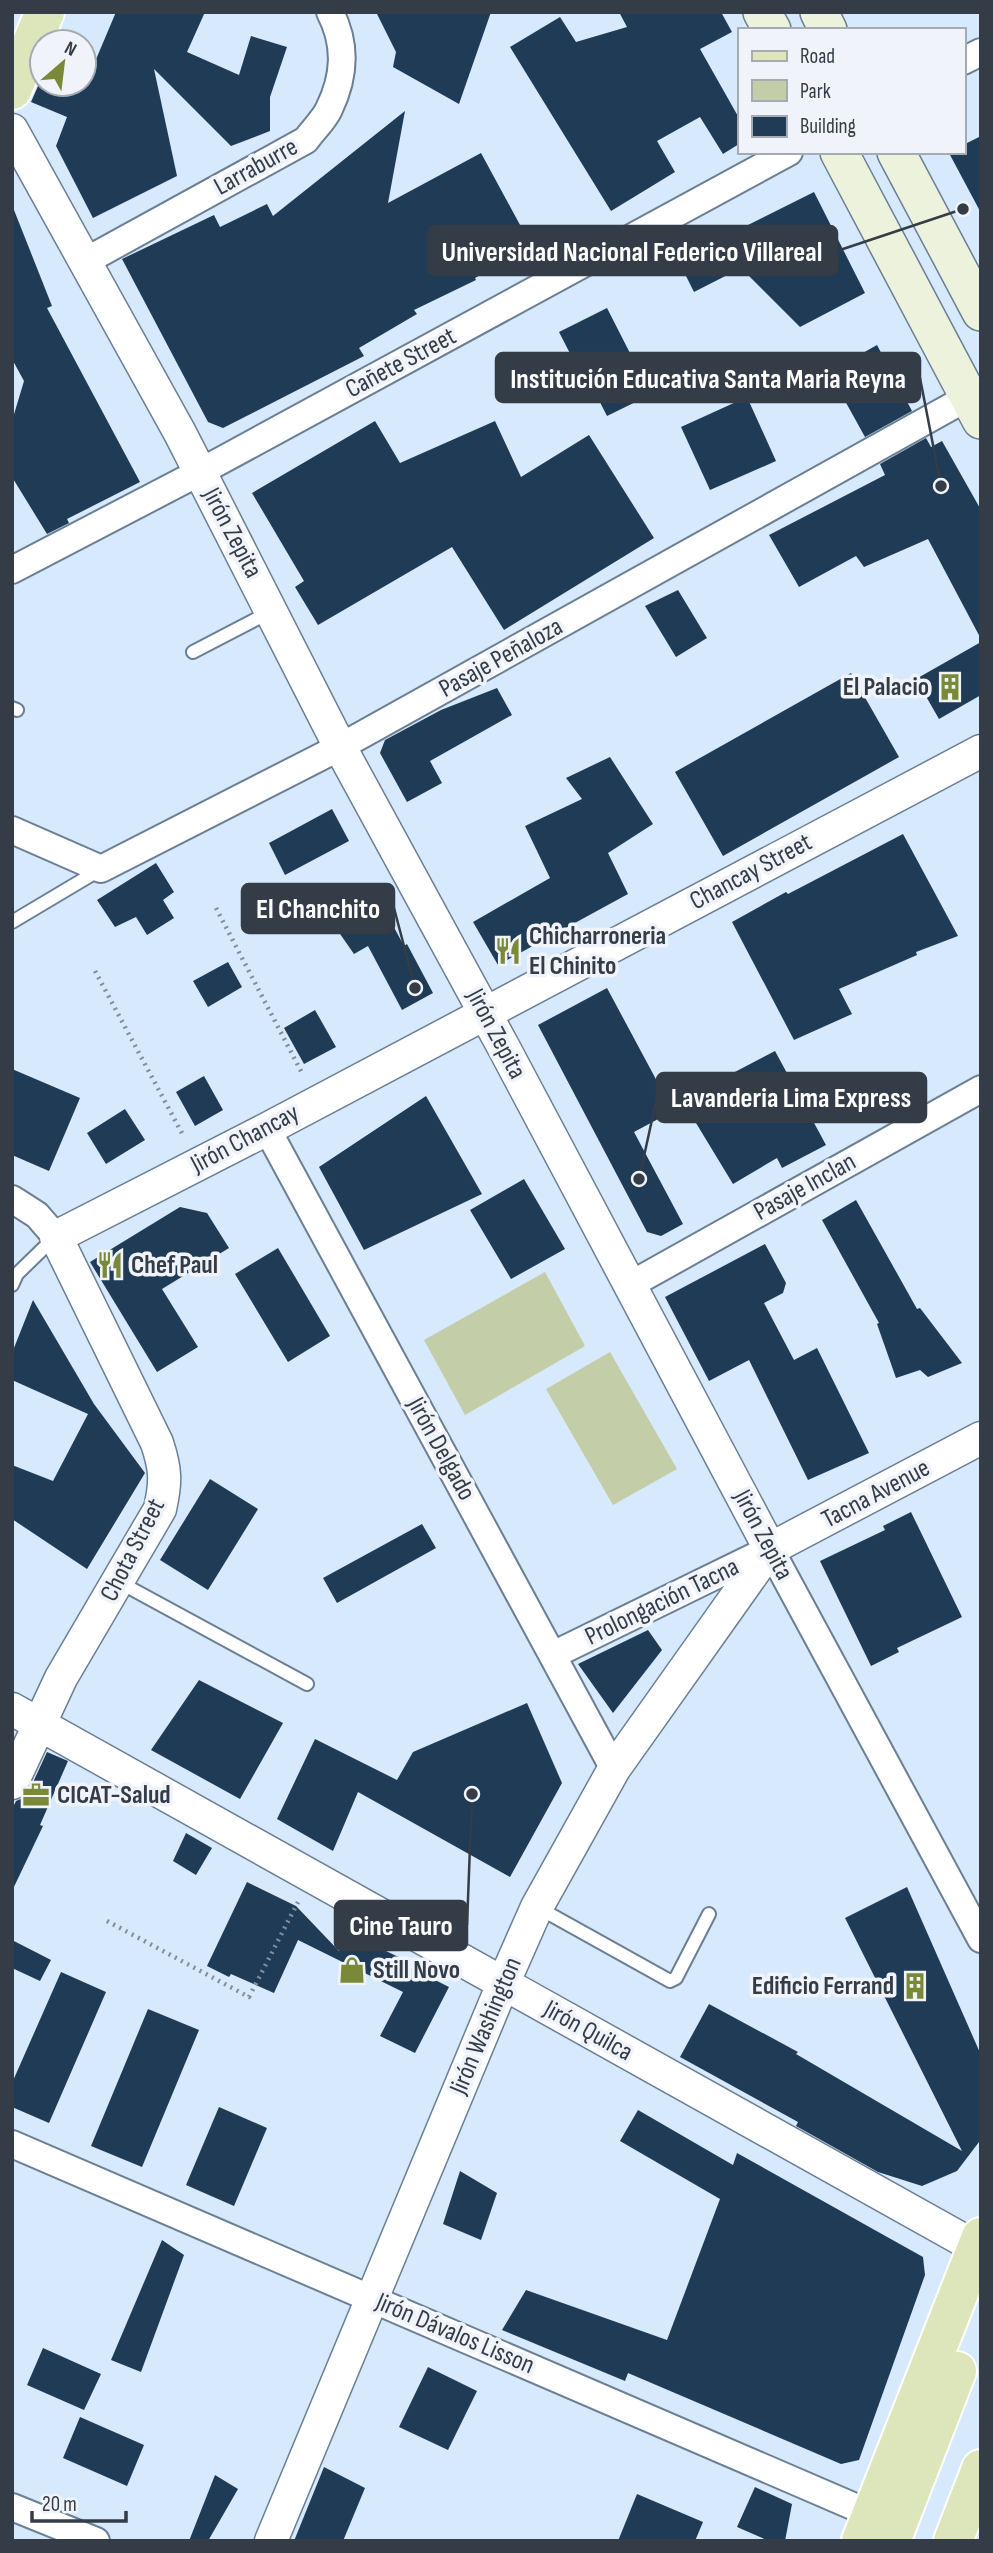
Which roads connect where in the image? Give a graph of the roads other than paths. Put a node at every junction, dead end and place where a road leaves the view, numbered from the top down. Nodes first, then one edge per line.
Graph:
1 (45, 12) edge
2 (330, 12) edge
3 (762, 12) edge
4 (819, 12) edge
5 (771, 28) edge
6 (827, 28) edge
7 (981, 52) edge
8 (965, 60) edge
9 (12, 90) edge
10 (12, 130) edge
11 (785, 154) edge
12 (840, 154) edge
13 (897, 154) edge
14 (85, 262) junction
15 (981, 312) edge
16 (977, 402) edge
17 (200, 472) junction
18 (12, 570) edge
19 (272, 610) junction
20 (193, 652) dead end
21 (340, 747) junction
22 (981, 751) edge
23 (12, 830) edge
24 (102, 869) junction
25 (12, 922) edge
26 (484, 1012) junction
27 (981, 1089) edge
28 (267, 1129) junction
29 (12, 1199) edge
30 (55, 1237) junction
31 (12, 1285) edge
32 (630, 1285) junction
33 (981, 1438) edge
34 (770, 1549) junction
35 (119, 1582) junction
36 (553, 1655) junction
37 (307, 1684) dead end
38 (12, 1709) edge
39 (40, 1724) junction
40 (614, 1769) junction
41 (12, 1783) edge
42 (537, 1907) junction
43 (709, 1914) dead end
44 (981, 1938) edge
45 (503, 1984) junction
46 (12, 2144) edge
47 (979, 2245) edge
48 (373, 2299) junction
49 (981, 2307) edge
50 (981, 2469) edge
51 (12, 2507) edge
52 (880, 2530) edge
53 (96, 2541) edge
54 (271, 2541) edge
55 (953, 2541) edge

1 - 9 main road
2 - 14 street, Larraburre
3 - 5 main road
4 - 6 main road
7 - 8 street
10 - 14 street, Jirón Zepita
11 - 17 street, Cañete Street
12 - 16 main road
13 - 15 main road
14 - 17 street, Jirón Zepita
16 - 21 street, Pasaje Peñaloza
17 - 18 street, Cañete Street
17 - 19 street, Jirón Zepita
19 - 20 lane
19 - 21 street, Jirón Zepita
21 - 24 street, Pasaje Peñaloza
21 - 26 street, Jirón Zepita
22 - 26 street, Chancay Street
23 - 24 street
24 - 25 lane
26 - 28 street, Jirón Chancay
26 - 32 street, Jirón Zepita
27 - 32 street, Pasaje Inclan
28 - 30 street, Jirón Chancay
28 - 36 street, Jirón Delgado
29 - 30 street
30 - 31 lane
30 - 35 street, Chota Street
32 - 34 street, Jirón Zepita
33 - 34 street, Tacna Avenue
34 - 36 street, Prolongación Tacna
34 - 40 street, Jirón Washington
34 - 44 street, Jirón Zepita
35 - 37 lane
35 - 39 street, Chota Street
36 - 40 street, Jirón Delgado
38 - 39 street, Jirón Quilca
39 - 41 street, Chota Street
39 - 45 street, Jirón Quilca
40 - 42 street, Jirón Washington
42 - 43 lane
42 - 45 street, Jirón Washington
45 - 47 street, Jirón Quilca
45 - 48 street, Jirón Washington
46 - 48 street, Jirón Dávalos Lisson
47 - 52 main road
48 - 52 street, Jirón Dávalos Lisson
48 - 54 street, Jirón Washington
49 - 52 main road
50 - 55 main road
51 - 53 street

